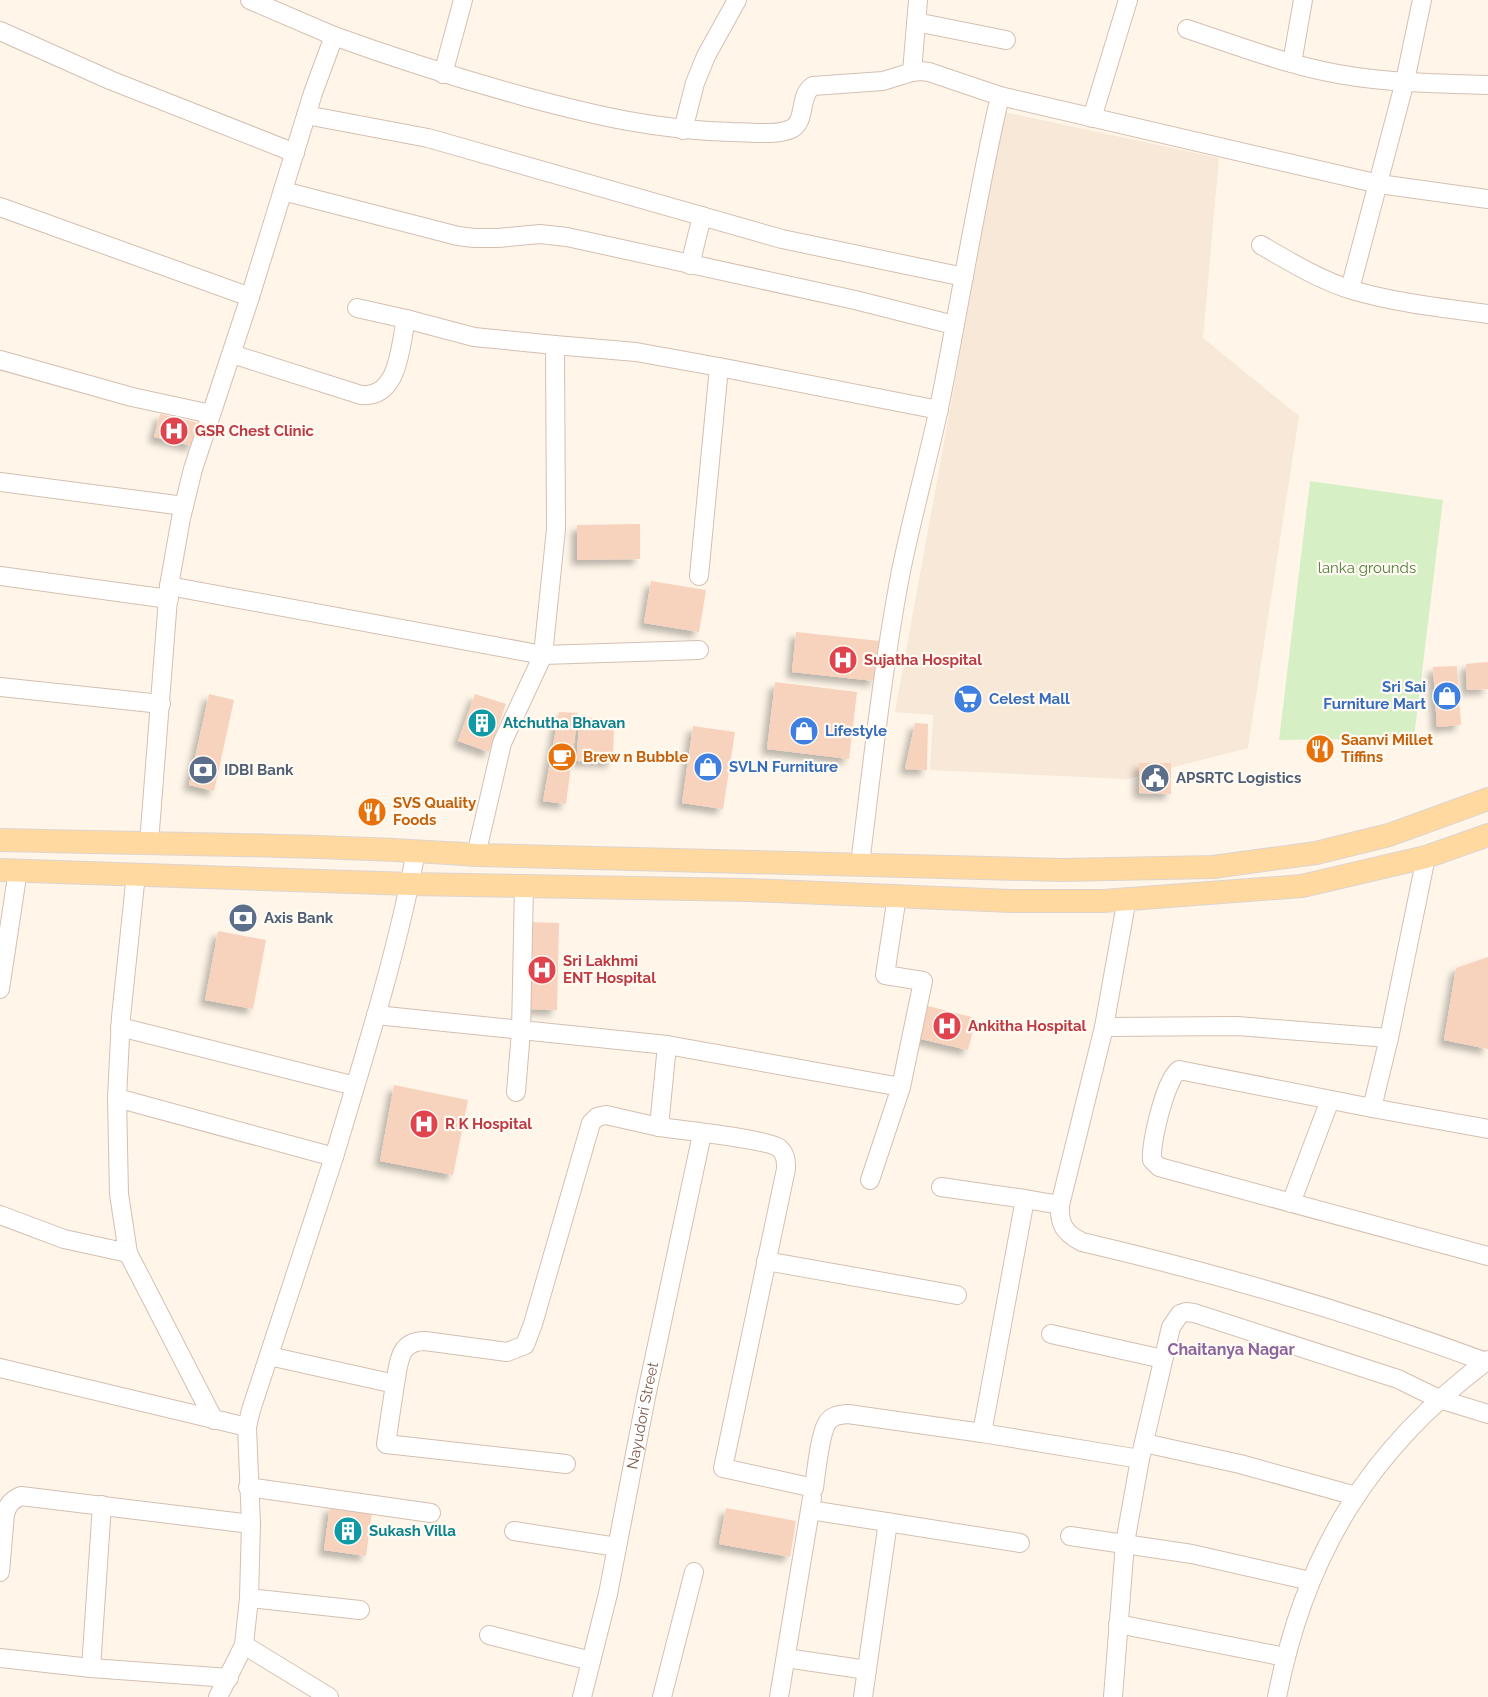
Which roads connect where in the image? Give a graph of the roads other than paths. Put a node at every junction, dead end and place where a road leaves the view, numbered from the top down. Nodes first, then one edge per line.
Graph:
1 (250, 0) edge
2 (463, 0) edge
3 (737, 0) edge
4 (918, 0) edge
5 (1128, 0) edge
6 (1303, 0) edge
7 (1422, 0) edge
8 (284, 7) edge
9 (916, 22) junction
10 (1187, 29) dead end
11 (0, 31) edge
12 (334, 36) junction
13 (1006, 40) dead end
14 (1292, 63) junction
15 (912, 72) junction
16 (443, 74) junction
17 (1405, 81) junction
18 (1488, 85) edge
19 (1000, 96) junction
20 (306, 115) junction
21 (1092, 118) junction
22 (683, 130) junction
23 (295, 153) junction
24 (1379, 183) junction
25 (283, 191) junction
26 (1488, 199) edge
27 (0, 207) edge
28 (702, 216) junction
29 (1261, 245) dead end
30 (690, 264) junction
31 (964, 277) junction
32 (1350, 289) junction
33 (250, 297) junction
34 (357, 308) dead end
35 (1488, 314) edge
36 (406, 319) junction
37 (954, 325) junction
38 (555, 345) junction
39 (232, 354) junction
40 (0, 360) edge
41 (719, 367) junction
42 (939, 410) junction
43 (211, 414) junction
44 (0, 482) edge
45 (184, 506) junction
46 (0, 576) edge
47 (699, 576) dead end
48 (169, 593) junction
49 (699, 650) dead end
50 (543, 655) junction
51 (0, 687) edge
52 (161, 704) junction
53 (1488, 799) edge
54 (1488, 835) edge
55 (0, 840) edge
56 (149, 843) junction
57 (416, 851) junction
58 (476, 855) junction
59 (1426, 857) junction
60 (860, 864) junction
61 (9, 870) edge
62 (136, 874) junction
63 (410, 884) junction
64 (524, 886) junction
65 (897, 896) junction
66 (1127, 898) junction
67 (0, 989) edge
68 (376, 1015) junction
69 (120, 1027) junction
70 (1104, 1027) junction
71 (521, 1030) junction
72 (1389, 1038) junction
73 (667, 1045) junction
74 (355, 1086) junction
75 (901, 1087) junction
76 (516, 1092) dead end
77 (117, 1098) junction
78 (1330, 1100) junction
79 (1372, 1108) junction
80 (659, 1127) junction
81 (1488, 1129) edge
82 (702, 1134) junction
83 (334, 1157) junction
84 (870, 1180) dead end
85 (941, 1187) dead end
86 (1025, 1199) junction
87 (1291, 1203) junction
88 (1060, 1205) junction
89 (0, 1215) edge
90 (128, 1253) junction
91 (1488, 1256) edge
92 (766, 1261) junction
93 (957, 1295) dead end
94 (1051, 1334) dead end
95 (269, 1356) junction
96 (1163, 1359) junction
97 (1487, 1361) edge
98 (0, 1368) edge
99 (395, 1384) junction
100 (1439, 1399) junction
101 (1488, 1414) edge
102 (214, 1420) junction
103 (247, 1427) junction
104 (982, 1433) junction
105 (1142, 1451) junction
106 (566, 1464) dead end
107 (248, 1487) junction
108 (814, 1488) junction
109 (1356, 1496) junction
110 (102, 1505) junction
111 (810, 1510) junction
112 (431, 1513) dead end
113 (888, 1522) junction
114 (251, 1524) junction
115 (514, 1531) dead end
116 (1070, 1536) dead end
117 (1020, 1543) dead end
118 (1125, 1543) junction
119 (617, 1547) junction
120 (0, 1572) edge
121 (694, 1572) dead end
122 (1310, 1581) junction
123 (249, 1598) junction
124 (360, 1610) dead end
125 (1118, 1624) junction
126 (489, 1635) dead end
127 (244, 1645) junction
128 (1285, 1657) junction
129 (0, 1658) edge
130 (786, 1658) junction
131 (591, 1661) junction
132 (91, 1668) junction
133 (867, 1670) junction
134 (229, 1678) junction
135 (218, 1697) edge
136 (329, 1697) edge
137 (582, 1697) edge
138 (662, 1697) edge
139 (779, 1697) edge
140 (864, 1697) edge
141 (1113, 1697) edge
142 (1277, 1697) edge

1 - 8 street
2 - 16 street
3 - 22 street
4 - 9 street
5 - 21 street
6 - 14 street
7 - 17 street
8 - 12 street
9 - 13 street
9 - 15 street
10 - 14 street
11 - 23 street
12 - 16 street
12 - 20 street
14 - 17 street
15 - 19 street
15 - 22 street
16 - 22 street
17 - 18 street
17 - 24 street
19 - 21 street
19 - 31 street
20 - 23 street
20 - 28 street
21 - 24 street
23 - 25 street
24 - 26 street
24 - 32 street
25 - 30 street
25 - 33 street
27 - 33 street
28 - 30 street
28 - 31 street
29 - 32 street
30 - 37 street
31 - 37 street
32 - 35 street
33 - 39 street
34 - 36 street
36 - 38 street
36 - 39 street
37 - 42 street
38 - 41 street
38 - 50 street
39 - 43 street
40 - 43 street
41 - 42 street
41 - 47 street
42 - 60 street
43 - 45 street
44 - 45 street
45 - 48 street
46 - 48 street
48 - 50 street
48 - 52 street
49 - 50 street
50 - 58 street
51 - 52 street
52 - 56 street
53 - 60 main road
54 - 59 main road
55 - 56 main road
56 - 57 main road
57 - 58 main road
57 - 63 street
58 - 60 main road
59 - 66 main road
59 - 72 street
61 - 62 main road
61 - 67 street
62 - 63 main road
62 - 69 street
63 - 64 main road
63 - 68 street
64 - 65 main road
64 - 71 street
65 - 66 main road
65 - 75 street
66 - 70 street
68 - 71 street
68 - 74 street
69 - 74 street
69 - 77 street
70 - 72 street
70 - 88 street
71 - 73 street
71 - 76 street
72 - 79 street
73 - 75 street
73 - 80 street
74 - 83 street
75 - 84 street
77 - 83 street
77 - 90 street
78 - 79 street
78 - 87 street
78 - 87 street
79 - 81 street
80 - 82 street
80 - 99 street
82 - 92 street
82 - 119 street, Nayudori Street
83 - 95 street
85 - 86 street
86 - 88 street
86 - 104 street
87 - 91 street
88 - 97 street
89 - 90 street
90 - 102 street
92 - 93 street
92 - 108 street
94 - 96 street
95 - 99 street
95 - 103 street
96 - 100 street
96 - 105 street
97 - 100 street
98 - 102 street
99 - 106 street
100 - 101 street
100 - 109 street
102 - 103 street
103 - 107 street
104 - 105 street
104 - 108 street
105 - 109 street
105 - 118 street
107 - 112 street
107 - 114 street
108 - 111 street
109 - 122 street
110 - 114 street
110 - 120 street
110 - 132 street
111 - 113 street
111 - 130 street
113 - 117 street
113 - 133 street
114 - 123 street
115 - 119 street
116 - 118 street
118 - 122 street
118 - 125 street
119 - 131 street, Nayudori Street
121 - 138 street
122 - 128 street
123 - 124 street
123 - 127 street
125 - 128 street
125 - 141 street
126 - 131 street
127 - 134 street
127 - 136 street
128 - 142 street
129 - 132 street
130 - 133 street
130 - 139 street
131 - 137 street, Nayudori Street
132 - 134 street
133 - 140 street
134 - 135 street

